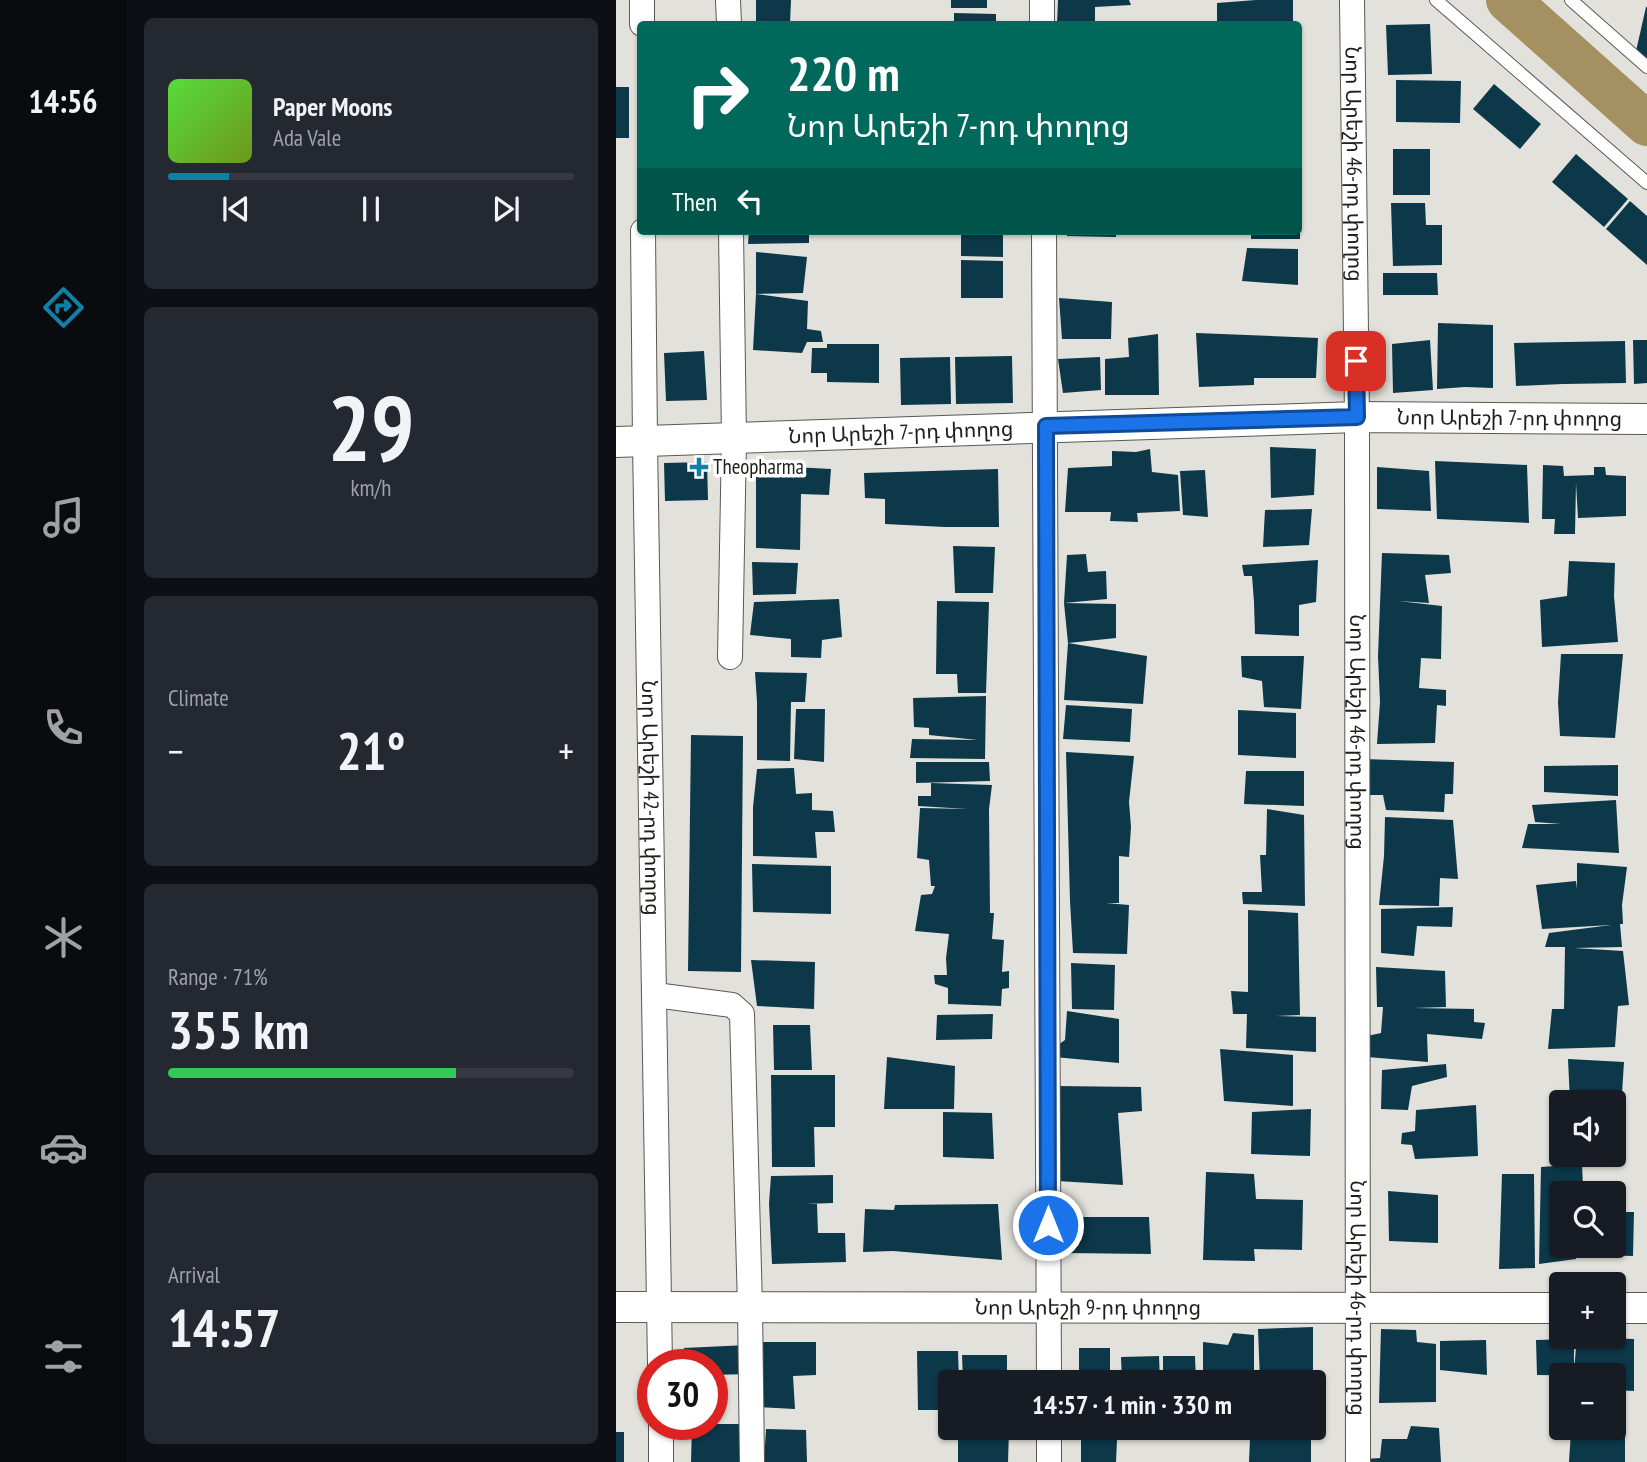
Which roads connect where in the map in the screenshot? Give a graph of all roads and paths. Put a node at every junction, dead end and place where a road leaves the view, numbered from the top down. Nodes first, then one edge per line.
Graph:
1 (642, 0) edge
2 (729, 0) edge
3 (1042, 0) edge
4 (1352, 0) edge
5 (1436, 0) edge
6 (1570, 0) edge
7 (642, 21) edge
8 (729, 21) edge
9 (1042, 21) edge
10 (1647, 67) edge
11 (1647, 183) edge
12 (643, 235) edge
13 (731, 235) edge
14 (1044, 235) edge
15 (1357, 417) junction
16 (1647, 419) edge
17 (1046, 426) junction
18 (734, 439) junction
19 (630, 442) edge
20 (730, 657) dead end
21 (655, 995) junction
22 (616, 1307) edge
23 (660, 1307) junction
24 (750, 1307) junction
25 (1048, 1308) junction
26 (1357, 1308) junction
27 (1549, 1308) edge
28 (1626, 1308) edge
29 (1647, 1308) edge
30 (660, 1349) edge
31 (1049, 1370) edge
32 (660, 1440) edge
33 (1049, 1440) edge
34 (661, 1462) edge
35 (751, 1462) edge
36 (1049, 1462) edge
37 (1358, 1462) edge

1 - 7 street
2 - 8 street
3 - 9 street
4 - 15 street, Նոր Արեշի 46-րդ փողոց
5 - 11 lane
6 - 10 lane
12 - 19 street, Նոր Արեշի 42-րդ փողոց
13 - 18 street
14 - 17 street
15 - 16 street, Նոր Արեշի 7-րդ փողոց
15 - 17 street, Նոր Արեշի 7-րդ փողոց
15 - 26 street, Նոր Արեշի 46-րդ փողոց
17 - 18 street, Նոր Արեշի 7-րդ փողոց
17 - 25 street
18 - 19 street, Նոր Արեշի 7-րդ փողոց
18 - 20 street
19 - 21 street, Նոր Արեշի 42-րդ փողոց
21 - 23 street, Նոր Արեշի 42-րդ փողոց
21 - 24 street
22 - 23 street, Նոր Արեշի 9-րդ փողոց
23 - 24 street, Նոր Արեշի 9-րդ փողոց
23 - 30 street, Նոր Արեշի 42-րդ փողոց
24 - 25 street, Նոր Արեշի 9-րդ փողոց
24 - 35 street
25 - 26 street, Նոր Արեշի 9-րդ փողոց
25 - 31 street
26 - 27 street, Նոր Արեշի 9-րդ փողոց
26 - 37 street, Նոր Արեշի 46-րդ փողոց
28 - 29 street
32 - 34 street
33 - 36 street

